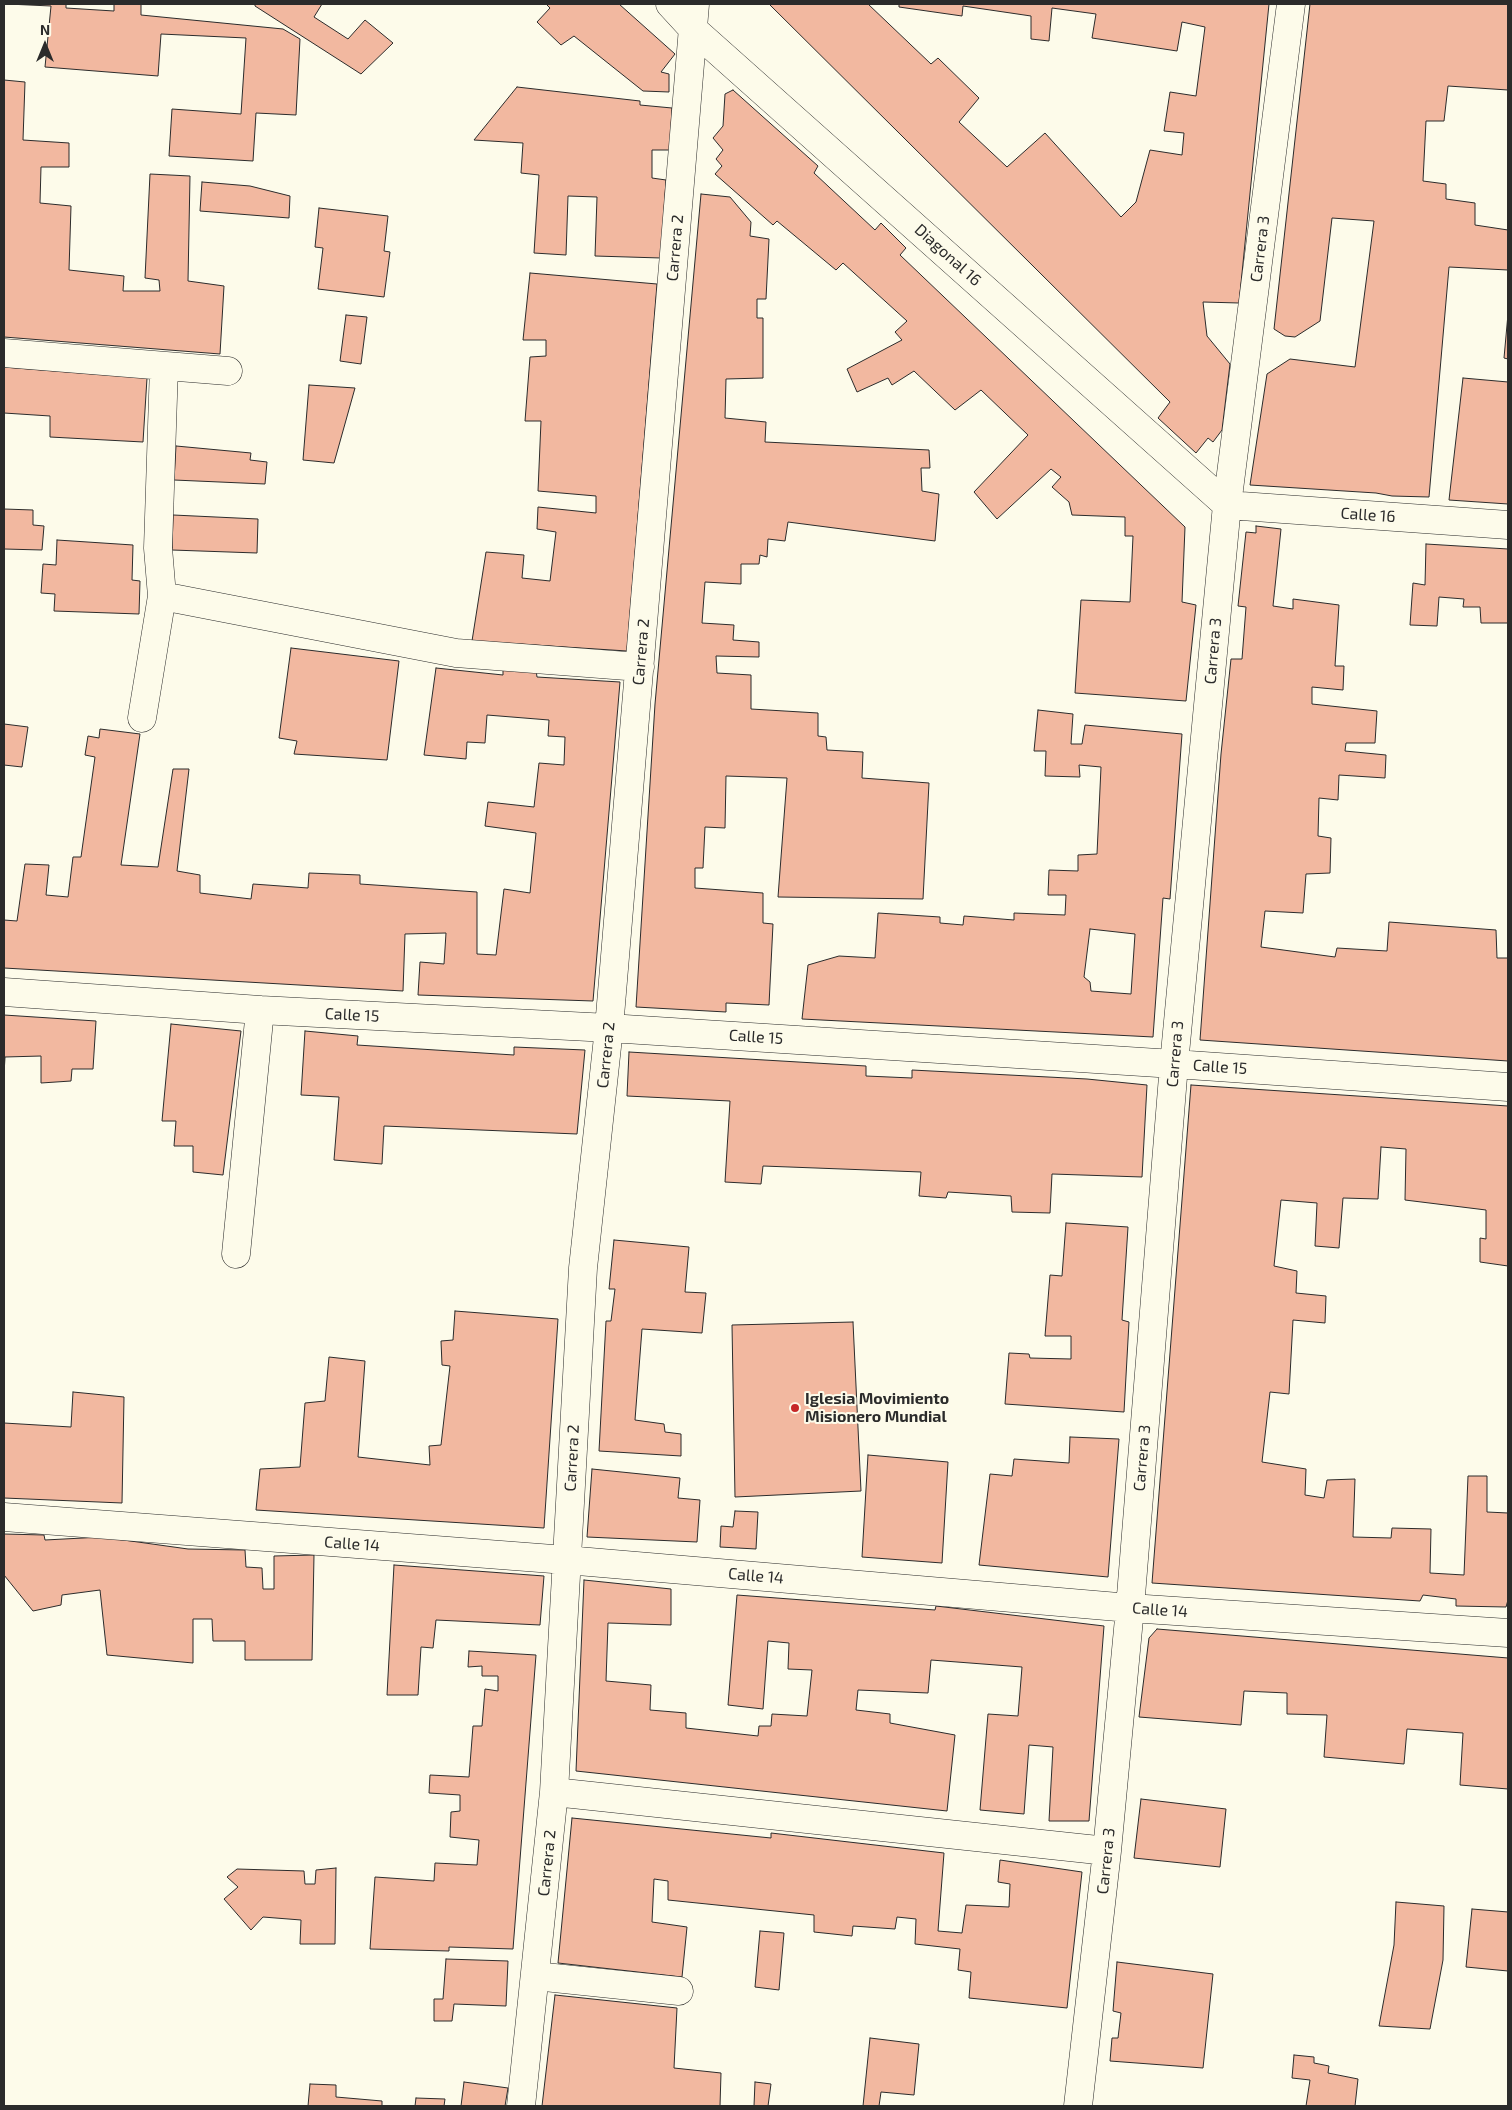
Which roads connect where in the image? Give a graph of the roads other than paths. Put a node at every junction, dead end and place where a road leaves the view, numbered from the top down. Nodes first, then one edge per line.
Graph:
1 (670, 4) edge
2 (1291, 4) edge
3 (694, 16) edge
4 (4, 353) edge
5 (164, 366) junction
6 (228, 371) dead end
7 (1227, 505) junction
8 (1508, 525) edge
9 (162, 596) junction
10 (640, 667) junction
11 (142, 718) dead end
12 (4, 992) edge
13 (260, 1010) junction
14 (610, 1028) junction
15 (1174, 1064) junction
16 (1508, 1087) edge
17 (236, 1254) dead end
18 (4, 1517) edge
19 (566, 1560) junction
20 (1130, 1608) junction
21 (1508, 1633) edge
22 (554, 1792) junction
23 (1107, 1851) junction
24 (535, 1976) junction
25 (679, 1991) dead end
26 (521, 2106) edge
27 (1078, 2106) edge

1 - 3 street, Diagonal 16
2 - 7 street, Carrera 3
3 - 7 street, Diagonal 16
3 - 10 street, Carrera 2
4 - 5 street
5 - 6 street
5 - 9 street
7 - 8 street, Calle 16
7 - 15 street, Carrera 3
9 - 10 street
9 - 11 street
10 - 14 street, Carrera 2
12 - 13 street, Calle 15
13 - 14 street, Calle 15
13 - 17 street
14 - 15 street, Calle 15
14 - 19 street, Carrera 2
15 - 16 street, Calle 15
15 - 20 street, Carrera 3
18 - 19 street, Calle 14
19 - 20 street, Calle 14
19 - 22 street, Carrera 2
20 - 21 street, Calle 14
20 - 23 street, Carrera 3
22 - 23 street
22 - 24 street, Carrera 2
23 - 27 street, Carrera 3
24 - 25 street
24 - 26 street, Carrera 2

